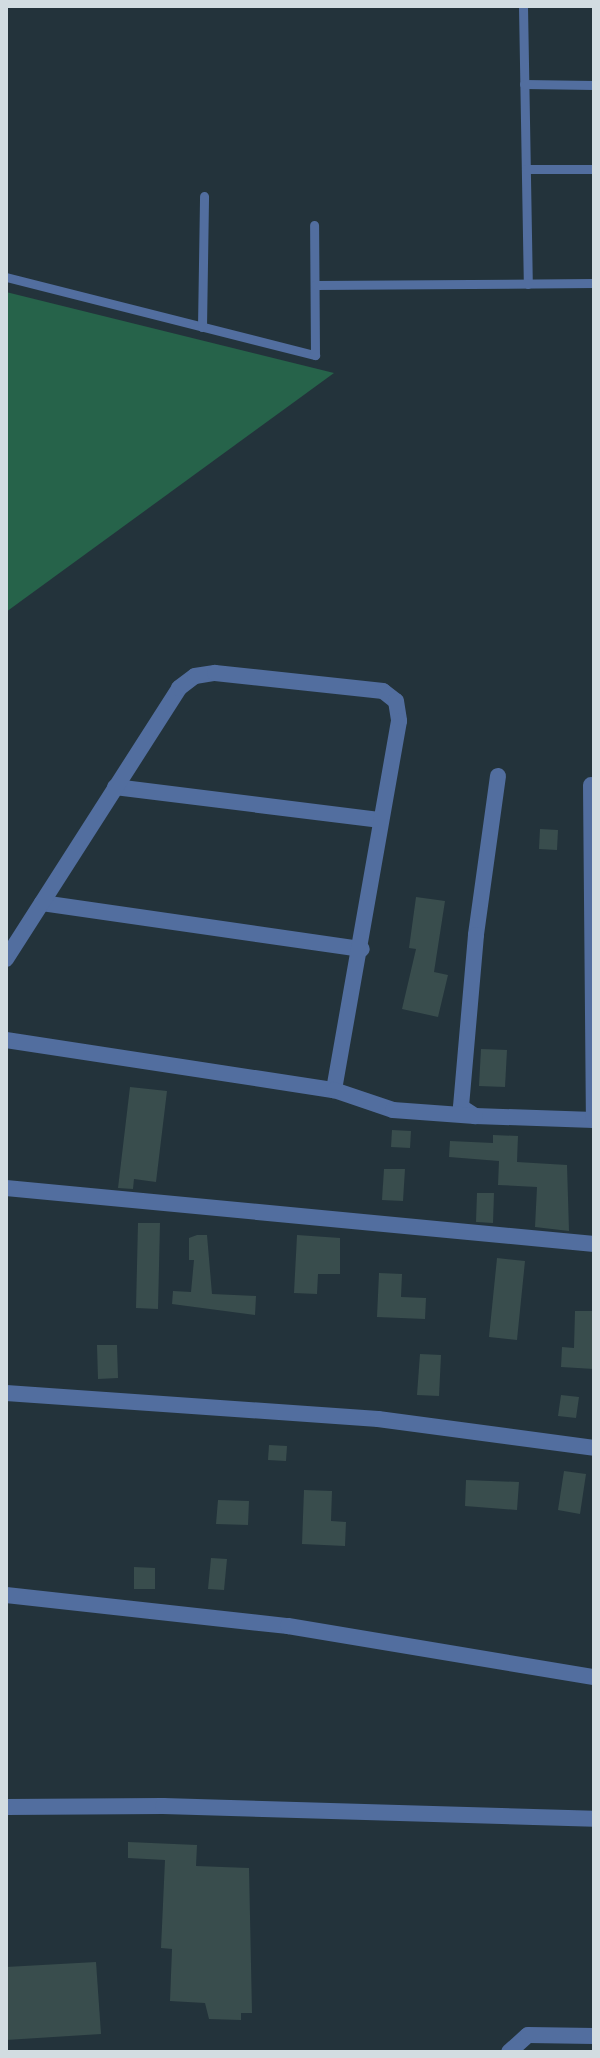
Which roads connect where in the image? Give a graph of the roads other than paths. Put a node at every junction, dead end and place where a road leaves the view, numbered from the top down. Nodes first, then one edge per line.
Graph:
1 (523, 6) edge
2 (524, 84) junction
3 (594, 85) edge
4 (526, 169) junction
5 (594, 169) edge
6 (204, 196) dead end
7 (314, 225) dead end
8 (6, 277) edge
9 (594, 283) edge
10 (528, 284) junction
11 (315, 285) junction
12 (202, 327) junction
13 (498, 776) dead end
14 (591, 785) dead end
15 (115, 787) junction
16 (381, 820) junction
17 (42, 903) junction
18 (362, 949) junction
19 (6, 959) edge
20 (6, 1040) edge
21 (334, 1090) junction
22 (475, 1116) junction
23 (594, 1120) edge
24 (6, 1188) edge
25 (594, 1244) edge
26 (6, 1393) edge
27 (594, 1448) edge
28 (6, 1595) edge
29 (594, 1677) edge
30 (6, 1807) edge
31 (594, 1819) edge
32 (594, 2036) edge
33 (509, 2052) edge

1 - 2 lane
2 - 3 lane
2 - 4 lane
4 - 5 lane
4 - 10 lane
6 - 12 lane
7 - 11 lane
8 - 12 lane
9 - 10 lane
10 - 11 lane
11 - 12 lane
13 - 22 street
14 - 23 street
15 - 16 street
15 - 16 street
15 - 17 street
16 - 18 street
17 - 18 street
17 - 19 street
18 - 21 street
20 - 21 street
21 - 22 street
22 - 23 street
24 - 25 street
26 - 27 street
28 - 29 street
30 - 31 street
32 - 33 street

